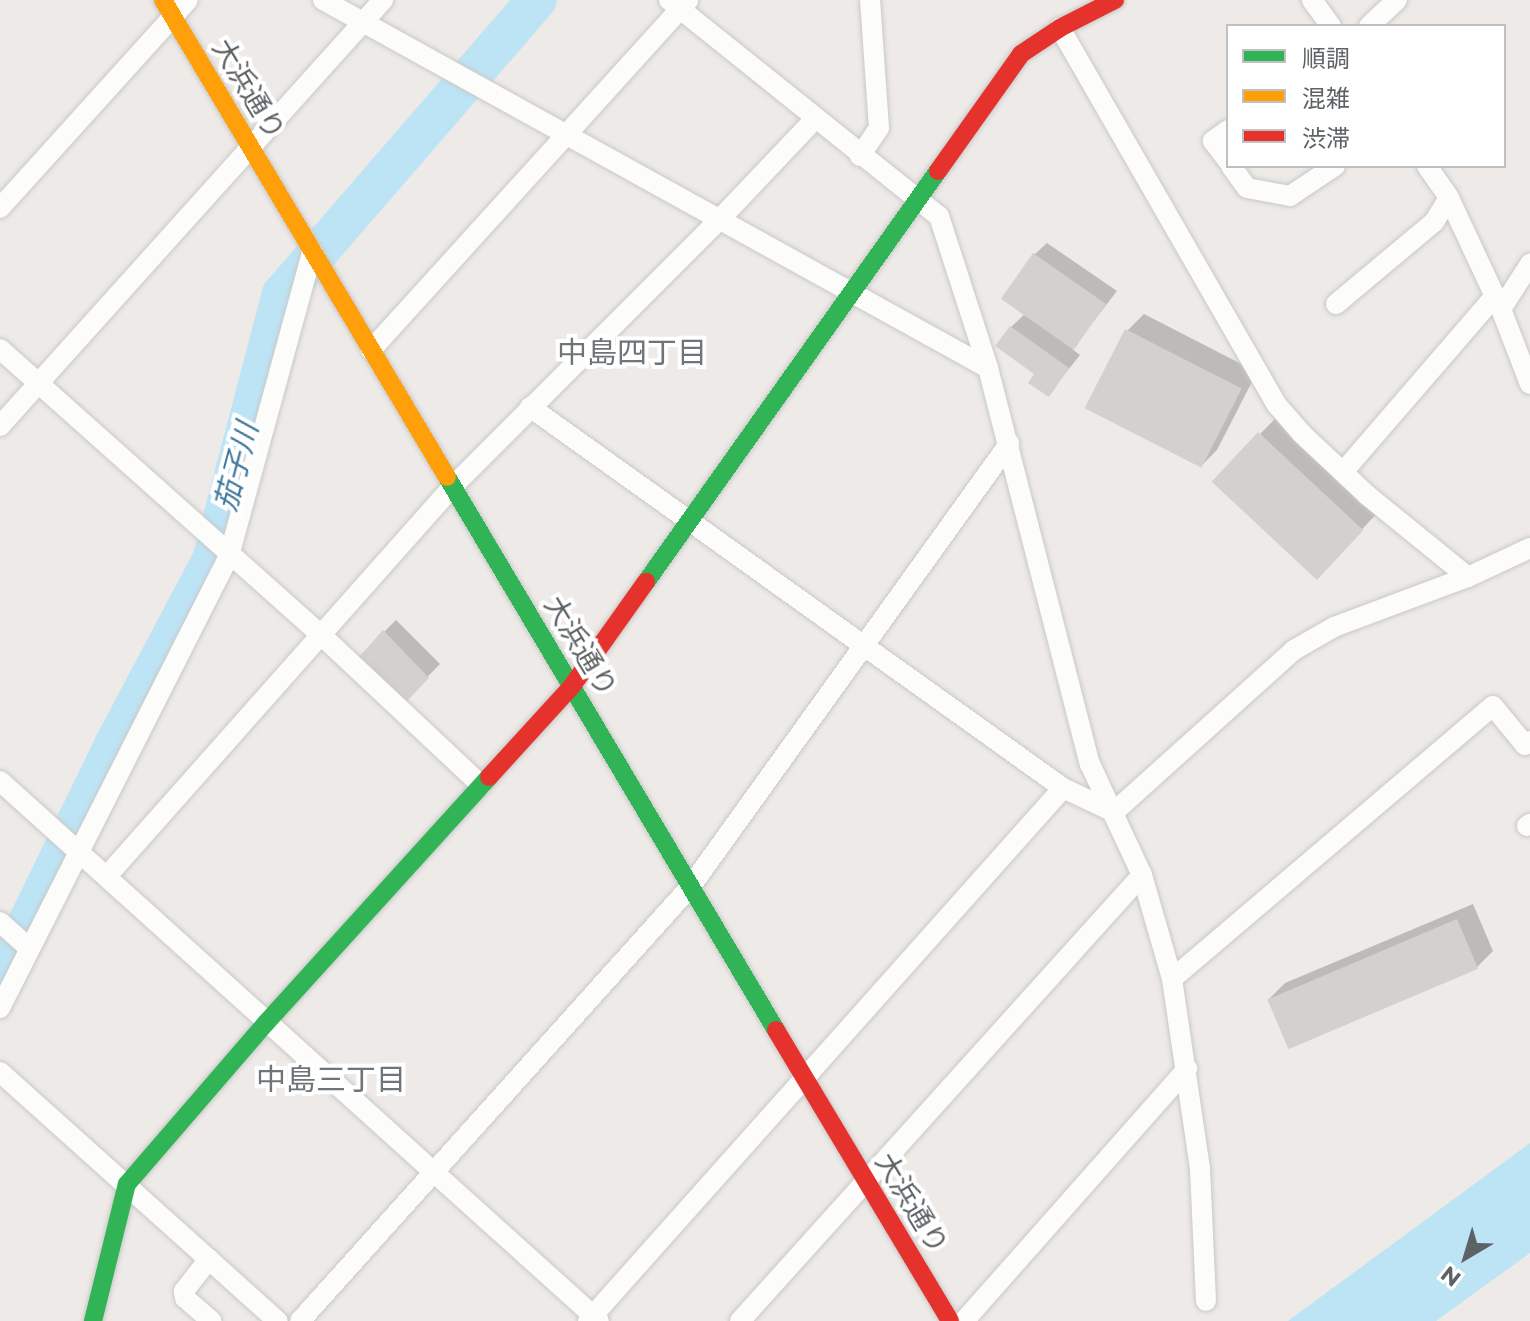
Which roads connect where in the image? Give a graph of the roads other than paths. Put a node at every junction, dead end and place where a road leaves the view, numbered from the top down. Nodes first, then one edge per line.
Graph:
1 (163, 0) edge
2 (188, 0) edge
3 (323, 0) edge
4 (383, 0) edge
5 (870, 0) edge
6 (1115, 0) edge
7 (1312, 0) edge
8 (1397, 0) edge
9 (679, 3) edge
10 (173, 18) junction
11 (363, 22) junction
12 (1330, 24) edge
13 (1371, 24) edge
14 (1060, 28) junction
15 (815, 119) junction
16 (1226, 131) edge
17 (567, 135) junction
18 (252, 147) junction
19 (860, 156) junction
20 (1226, 159) edge
21 (1233, 168) edge
22 (1332, 168) edge
23 (1428, 168) edge
24 (915, 198) junction
25 (1449, 198) junction
26 (0, 208) edge
27 (720, 219) junction
28 (312, 252) junction
29 (1530, 264) edge
30 (850, 290) junction
31 (1498, 303) junction
32 (1336, 304) dead end
33 (0, 349) edge
34 (371, 350) junction
35 (988, 368) junction
36 (39, 384) junction
37 (1530, 384) edge
38 (530, 407) junction
39 (0, 426) edge
40 (1009, 444) junction
41 (1343, 472) junction
42 (453, 486) junction
43 (689, 520) junction
44 (1530, 548) edge
45 (229, 556) junction
46 (1468, 577) junction
47 (319, 633) junction
48 (862, 644) junction
49 (572, 686) junction
50 (1530, 741) edge
51 (0, 781) edge
52 (481, 785) junction
53 (1063, 788) junction
54 (1114, 812) junction
55 (80, 853) junction
56 (1142, 875) junction
57 (107, 876) junction
58 (691, 886) junction
59 (0, 922) edge
60 (30, 949) junction
61 (1172, 979) junction
62 (0, 1008) edge
63 (266, 1023) junction
64 (1187, 1069) junction
65 (0, 1072) edge
66 (805, 1078) junction
67 (432, 1172) junction
68 (867, 1181) junction
69 (127, 1184) junction
70 (209, 1259) junction
71 (1206, 1301) dead end
72 (594, 1319) edge
73 (93, 1321) edge
74 (211, 1321) edge
75 (278, 1321) edge
76 (300, 1321) edge
77 (740, 1321) edge
78 (950, 1321) edge
79 (964, 1321) edge

1 - 10 street, 大浜通り
2 - 10 street
3 - 11 street
4 - 11 street
5 - 19 street
6 - 14 street
7 - 12 street
8 - 13 street
9 - 15 street
9 - 17 street
10 - 18 street, 大浜通り
10 - 26 street
11 - 17 street
11 - 18 street
14 - 24 street
14 - 41 street
15 - 19 street
15 - 27 street
16 - 20 street
17 - 27 street
17 - 34 street
18 - 28 street, 大浜通り
18 - 36 street
19 - 24 street
21 - 22 street
23 - 25 street
24 - 30 street
24 - 35 street
25 - 31 street
25 - 32 street
27 - 30 street
27 - 38 street
28 - 34 street, 大浜通り
28 - 45 street
29 - 31 street
30 - 35 street
30 - 43 street
31 - 37 street
31 - 41 street
33 - 36 street
34 - 42 street, 大浜通り
35 - 40 street
36 - 39 street
36 - 45 street
38 - 42 street
38 - 43 street
40 - 48 street
40 - 54 street
41 - 46 street
42 - 47 street
42 - 49 street, 大浜通り
43 - 48 street
43 - 49 street
44 - 46 street
45 - 47 street
45 - 55 street
46 - 54 street
47 - 52 street
47 - 57 street
48 - 53 street
48 - 58 street
49 - 52 street
49 - 58 street, 大浜通り
50 - 61 street
51 - 55 street
52 - 63 street
53 - 54 street
53 - 66 street
54 - 56 street
55 - 57 street
55 - 60 street
56 - 61 street
56 - 68 street
57 - 63 street
58 - 66 street, 大浜通り
58 - 67 street
59 - 60 street
60 - 62 street
61 - 64 street
63 - 67 street
63 - 69 street
64 - 71 street
64 - 79 street
65 - 69 street
66 - 68 street, 大浜通り
66 - 72 street
67 - 72 street
67 - 76 street
68 - 77 street
68 - 78 street, 大浜通り
69 - 70 street
69 - 73 street
70 - 74 street
70 - 75 street

